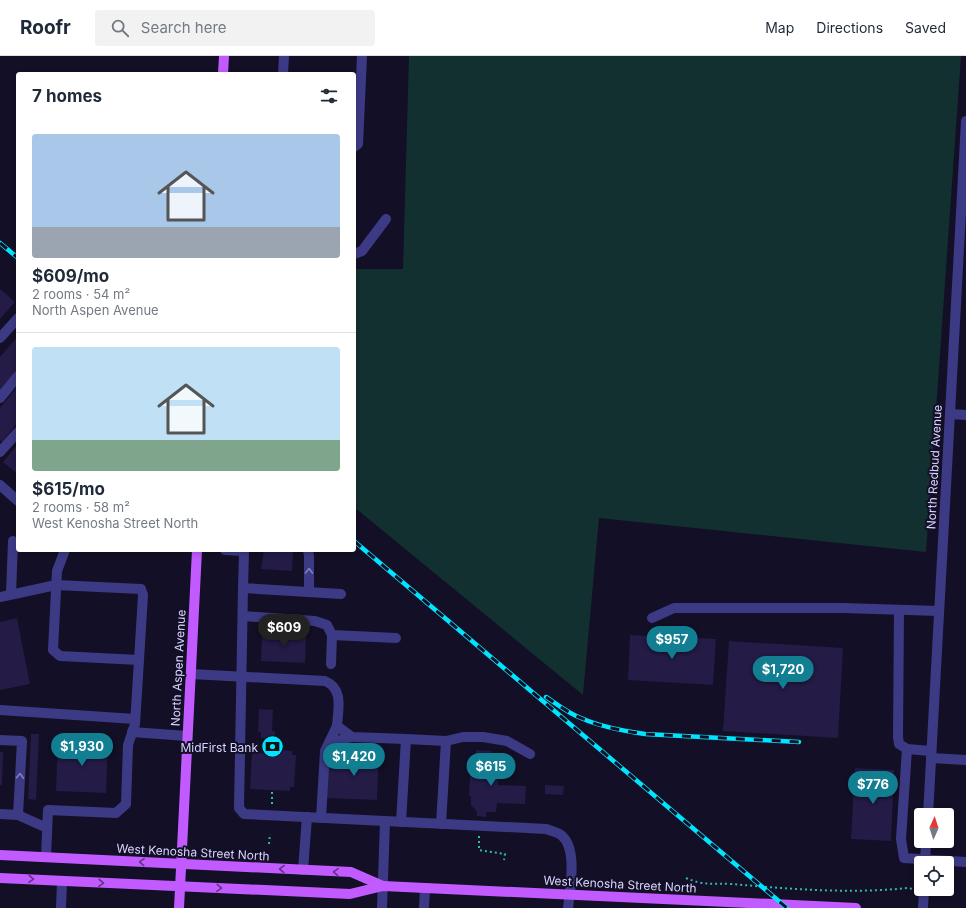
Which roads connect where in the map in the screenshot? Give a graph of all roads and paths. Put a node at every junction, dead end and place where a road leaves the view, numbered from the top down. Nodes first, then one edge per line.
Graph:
1 (224, 56) edge
2 (284, 56) edge
3 (362, 56) edge
4 (224, 72) edge
5 (283, 72) edge
6 (966, 121) edge
7 (356, 145) edge
8 (386, 219) dead end
9 (963, 250) edge
10 (356, 253) edge
11 (16, 320) edge
12 (0, 338) edge
13 (16, 378) edge
14 (0, 398) edge
15 (950, 414) junction
16 (966, 415) edge
17 (16, 434) edge
18 (0, 452) edge
19 (0, 485) edge
20 (16, 498) edge
21 (13, 540) dead end
22 (63, 552) edge
23 (197, 552) edge
24 (245, 552) edge
25 (308, 552) edge
26 (56, 585) junction
27 (244, 588) junction
28 (309, 592) junction
29 (11, 594) junction
30 (341, 594) dead end
31 (0, 597) edge
32 (899, 610) junction
33 (939, 611) junction
34 (243, 616) junction
35 (652, 618) dead end
36 (332, 635) junction
37 (396, 638) dead end
38 (139, 660) junction
39 (331, 664) dead end
40 (191, 674) junction
41 (242, 677) junction
42 (0, 710) edge
43 (135, 719) junction
44 (337, 726) junction
45 (132, 732) junction
46 (187, 736) junction
47 (352, 737) junction
48 (406, 739) junction
49 (0, 740) edge
50 (446, 741) junction
51 (329, 743) junction
52 (907, 749) junction
53 (530, 754) dead end
54 (931, 755) junction
55 (966, 760) edge
56 (272, 791) dead end
57 (928, 808) edge
58 (271, 809) dead end
59 (0, 814) edge
60 (18, 815) junction
61 (307, 817) junction
62 (321, 818) junction
63 (385, 821) junction
64 (401, 822) junction
65 (442, 824) junction
66 (480, 826) junction
67 (47, 828) junction
68 (270, 834) dead end
69 (269, 844) dead end
70 (0, 855) edge
71 (46, 857) junction
72 (504, 860) dead end
73 (914, 860) edge
74 (954, 862) edge
75 (966, 862) edge
76 (181, 865) junction
77 (303, 870) junction
78 (0, 878) edge
79 (686, 878) dead end
80 (62, 881) junction
81 (180, 886) junction
82 (383, 886) junction
83 (425, 888) junction
84 (914, 889) edge
85 (569, 895) junction
86 (924, 896) edge
87 (726, 905) edge
88 (61, 908) edge
89 (179, 908) edge
90 (382, 908) edge
91 (424, 908) edge
92 (568, 908) edge
93 (856, 908) edge
94 (923, 908) edge

1 - 4 main road
2 - 5 street
3 - 7 street
6 - 9 street, North Redbud Avenue
8 - 10 street
9 - 15 street, North Redbud Avenue
11 - 12 street
13 - 14 street
15 - 16 street
15 - 33 street, North Redbud Avenue
17 - 18 street
19 - 20 street
21 - 29 street
22 - 26 street
23 - 40 main road, North Aspen Avenue
24 - 27 street
28 -> 25 street
26 - 29 street
26 - 38 street
26 - 38 street
27 - 28 street
27 - 34 street
28 - 30 street
29 - 31 street
32 - 33 street
32 - 35 street
32 - 52 street
33 - 54 street, North Redbud Avenue
34 - 36 street
34 - 41 street
36 - 37 street
36 - 39 street
38 - 43 street
40 - 41 street
40 - 46 main road, North Aspen Avenue
41 - 44 street
41 - 61 street
42 - 43 street
43 - 45 street
44 - 47 street
44 - 51 street
45 - 46 street
45 - 67 street
46 - 76 main road, North Aspen Avenue
47 - 48 street
47 - 51 street
48 - 50 street
48 - 64 street
60 -> 49 street
50 - 53 street
50 - 65 street
51 - 62 street
52 - 54 street
52 - 73 street
54 - 55 street
54 - 57 street, North Redbud Avenue
56 - 58 path
59 - 60 street
60 - 67 street
61 - 62 street
61 - 77 street
62 - 63 street
63 - 64 street
63 - 82 street
64 - 65 street
65 - 66 street
66 - 72 path
66 - 85 street
67 - 71 street
68 - 69 path
70 - 71 main road, West Kenosha Street North
76 -> 71 main road, West Kenosha Street North
74 - 75 street
77 -> 76 main road, West Kenosha Street North
76 - 81 main road, North Aspen Avenue
82 -> 77 main road, West Kenosha Street North
78 -> 80 main road, West Kenosha Street North
79 - 84 path
80 -> 81 main road, West Kenosha Street North
80 - 88 street
81 -> 82 main road, West Kenosha Street North
81 - 89 main road, North Aspen Avenue
82 - 83 main road, West Kenosha Street North
82 - 90 street
83 - 85 main road, West Kenosha Street North
83 - 91 street
85 - 87 main road, West Kenosha Street North
85 - 92 street
86 - 94 street
87 - 93 main road, West Kenosha Street North

